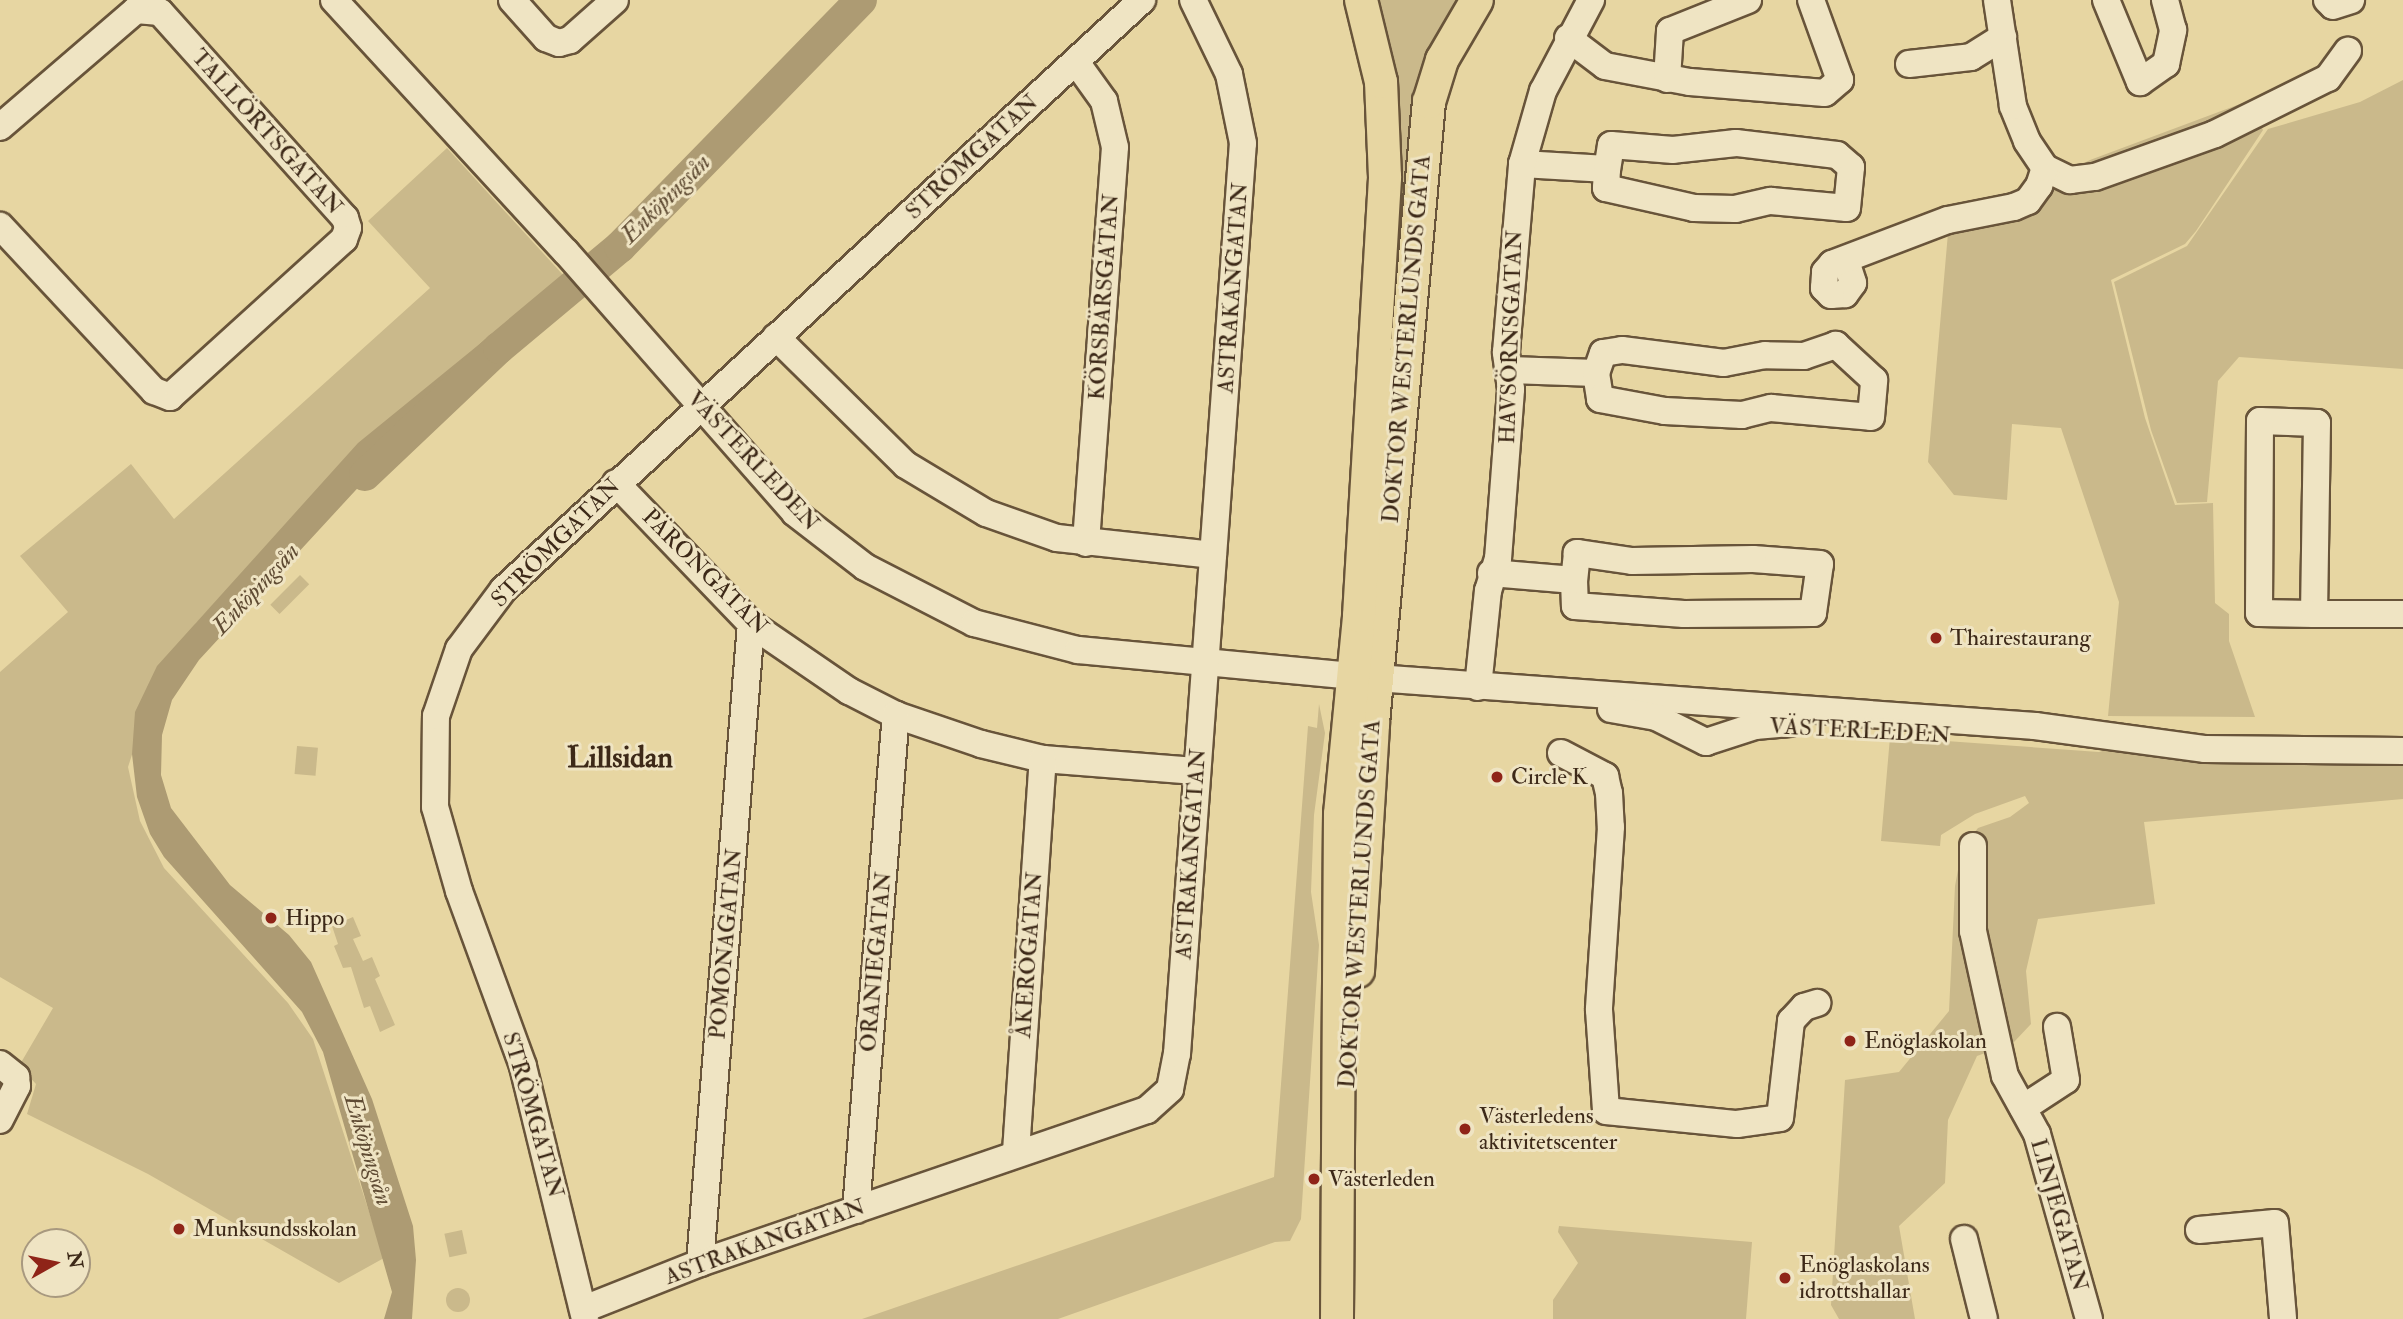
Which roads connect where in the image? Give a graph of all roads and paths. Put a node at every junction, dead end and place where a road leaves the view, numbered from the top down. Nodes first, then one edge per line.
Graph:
1 (334, 0) edge
2 (512, 0) edge
3 (615, 0) edge
4 (1142, 0) edge
5 (1192, 0) edge
6 (1361, 0) edge
7 (1477, 0) edge
8 (1591, 0) edge
9 (1748, 0) edge
10 (1811, 0) edge
11 (1997, 0) edge
12 (2106, 0) edge
13 (2165, 0) edge
14 (2327, 0) edge
15 (2351, 0) edge
16 (2003, 37) junction
17 (1568, 38) junction
18 (2348, 50) dead end
19 (1076, 62) junction
20 (1909, 64) dead end
21 (1667, 79) junction
22 (0, 127) edge
23 (1522, 164) junction
24 (2045, 168) junction
25 (1607, 170) junction
26 (0, 226) edge
27 (1846, 261) dead end
28 (776, 337) junction
29 (1510, 370) junction
30 (1596, 373) junction
31 (702, 408) junction
32 (616, 482) junction
33 (1086, 543) junction
34 (1213, 555) junction
35 (1491, 573) junction
36 (1574, 580) junction
37 (2314, 614) junction
38 (2403, 614) edge
39 (751, 624) junction
40 (1205, 661) junction
41 (1364, 677) junction
42 (1478, 687) junction
43 (1566, 694) junction
44 (1723, 703) junction
45 (896, 715) junction
46 (1732, 734) junction
47 (2081, 736) junction
48 (2403, 736) edge
49 (2162, 743) junction
50 (2403, 751) edge
51 (1561, 753) dead end
52 (1043, 759) junction
53 (1196, 771) junction
54 (1973, 846) dead end
55 (1817, 1003) dead end
56 (2057, 1027) dead end
57 (0, 1064) edge
58 (2023, 1108) junction
59 (0, 1120) edge
60 (1016, 1152) junction
61 (856, 1210) junction
62 (2199, 1230) dead end
63 (1964, 1239) dead end
64 (700, 1263) junction
65 (584, 1314) edge
66 (1337, 1319) edge
67 (1984, 1319) edge
68 (2089, 1319) edge
69 (2283, 1319) edge

1 - 31 street, VÄSTERLEDEN
2 - 3 street
4 - 19 street, STRÖMGATAN
5 - 34 street, ASTRAKANGATAN
6 - 41 main road, DOKTOR WESTERLUNDS GATA
7 - 41 main road, DOKTOR WESTERLUNDS GATA
8 - 17 street, HAVSÖRNSGATAN
9 - 21 street
10 - 21 street
11 - 16 street
12 - 13 street
14 - 15 street
16 - 20 street
16 - 24 street
17 - 21 street
17 - 23 street, HAVSÖRNSGATAN
18 - 24 street
19 - 28 street, STRÖMGATAN
19 - 33 street, KÖRSBÄRSGATAN
22 - 26 street, TALLÖRTSGATAN
23 - 25 street
23 - 29 street, HAVSÖRNSGATAN
24 - 27 street
25 - 25 street
28 - 31 street, STRÖMGATAN
28 - 33 street
29 - 30 street
29 - 35 street, HAVSÖRNSGATAN
30 - 30 street
31 - 32 street, STRÖMGATAN
31 - 40 street, VÄSTERLEDEN
32 - 39 street, PÄRONGATAN
32 - 65 street, STRÖMGATAN
33 - 34 street
34 - 40 street, ASTRAKANGATAN
35 - 36 street
35 - 42 street, HAVSÖRNSGATAN
36 - 36 street
37 - 37 street
37 - 38 street
39 - 45 street, PÄRONGATAN
39 - 64 street, POMONAGATAN
40 - 41 street, VÄSTERLEDEN
40 - 53 street, ASTRAKANGATAN
41 - 42 street, VÄSTERLEDEN
41 - 66 main road, DOKTOR WESTERLUNDS GATA
42 - 43 street, VÄSTERLEDEN
43 - 44 street, VÄSTERLEDEN
43 - 46 street, VÄSTERLEDEN
44 - 46 street
44 - 47 street, VÄSTERLEDEN
45 - 52 street, PÄRONGATAN
45 - 61 street, ORANIEGATAN
46 - 47 street, VÄSTERLEDEN
47 - 49 street, VÄSTERLEDEN
48 - 49 street, VÄSTERLEDEN
49 - 50 street, VÄSTERLEDEN
51 - 55 street
52 - 53 street, PÄRONGATAN
52 - 60 street, ÅKERÖGATAN
53 - 60 street, ASTRAKANGATAN
54 - 58 street, LINJEGATAN
56 - 58 street
57 - 59 street
58 - 68 street, LINJEGATAN
60 - 61 street, ASTRAKANGATAN
61 - 64 street, ASTRAKANGATAN
62 - 69 street
63 - 67 street
64 - 65 street, ASTRAKANGATAN

